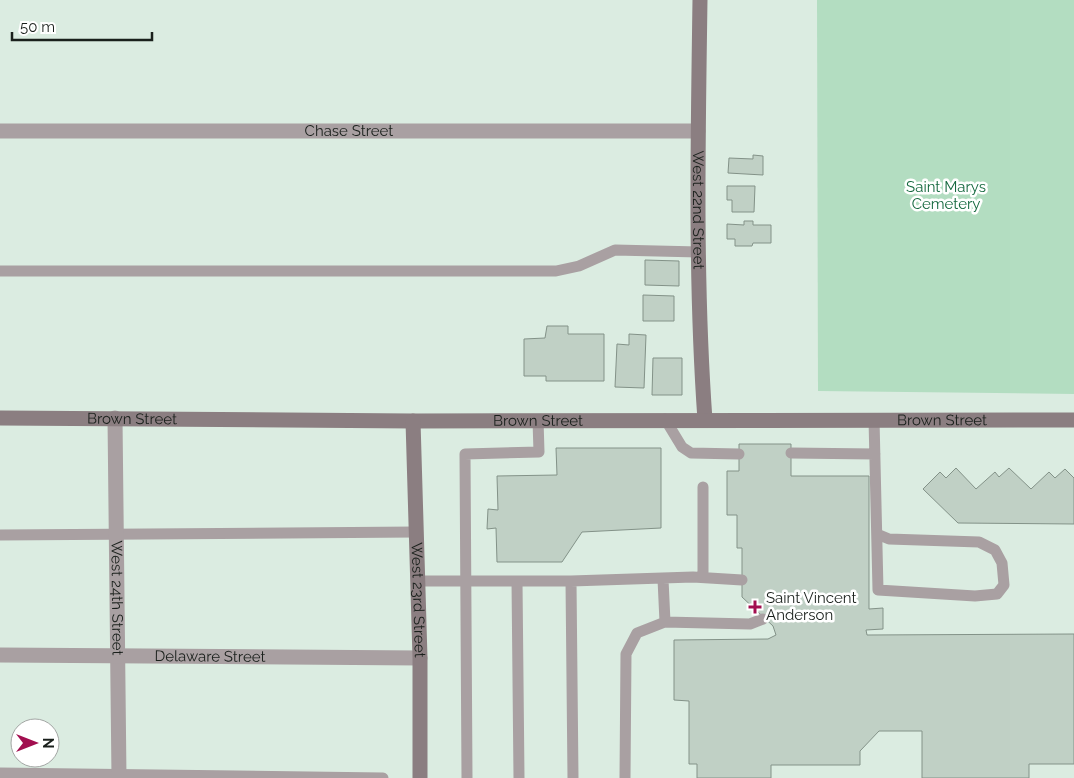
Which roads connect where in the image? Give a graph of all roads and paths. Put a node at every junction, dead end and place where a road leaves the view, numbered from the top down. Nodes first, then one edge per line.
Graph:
1 (700, 0) edge
2 (698, 130) junction
3 (0, 131) edge
4 (699, 252) junction
5 (0, 271) edge
6 (0, 418) edge
7 (115, 418) junction
8 (666, 419) junction
9 (874, 419) junction
10 (538, 420) junction
11 (705, 420) junction
12 (1074, 420) edge
13 (413, 421) junction
14 (791, 453) dead end
15 (739, 454) dead end
16 (875, 454) junction
17 (703, 487) dead end
18 (416, 532) junction
19 (116, 534) junction
20 (877, 534) junction
21 (0, 535) edge
22 (703, 577) junction
23 (663, 579) junction
24 (742, 580) dead end
25 (417, 581) junction
26 (464, 581) junction
27 (516, 581) junction
28 (571, 581) junction
29 (762, 619) dead end
30 (665, 622) junction
31 (0, 655) edge
32 (118, 656) junction
33 (420, 658) junction
34 (0, 774) edge
35 (119, 776) edge
36 (383, 778) edge
37 (420, 778) edge
38 (467, 778) edge
39 (519, 778) edge
40 (573, 778) edge
41 (625, 778) edge

1 - 2 street, West 22nd Street
2 - 3 street, Chase Street
2 - 4 street, West 22nd Street
4 - 5 lane
4 - 11 street, West 22nd Street
6 - 7 street, Brown Street
7 - 13 street, Brown Street
7 - 19 street, West 24th Street
8 - 10 street, Brown Street
8 - 11 street, Brown Street
8 - 15 lane
9 - 11 street, Brown Street
9 - 12 street, Brown Street
9 - 16 lane
10 - 13 street, Brown Street
10 - 26 lane
13 - 18 street, West 23rd Street
14 - 16 lane
16 - 20 lane
17 - 22 lane
18 - 19 lane
18 - 25 street, West 23rd Street
19 - 21 lane
19 - 32 street, West 24th Street
20 - 20 lane
22 - 23 lane
22 - 24 lane
23 - 28 lane
23 - 30 lane
25 - 26 lane
25 - 33 street, West 23rd Street
26 - 27 lane
26 - 38 lane
27 - 28 lane
27 - 39 lane
28 - 40 lane
29 - 30 lane
30 - 41 lane
31 - 32 street, Delaware Street
32 - 33 street, Delaware Street
32 - 35 street, West 24th Street
33 - 37 street, West 23rd Street
34 - 35 lane
35 - 36 lane

